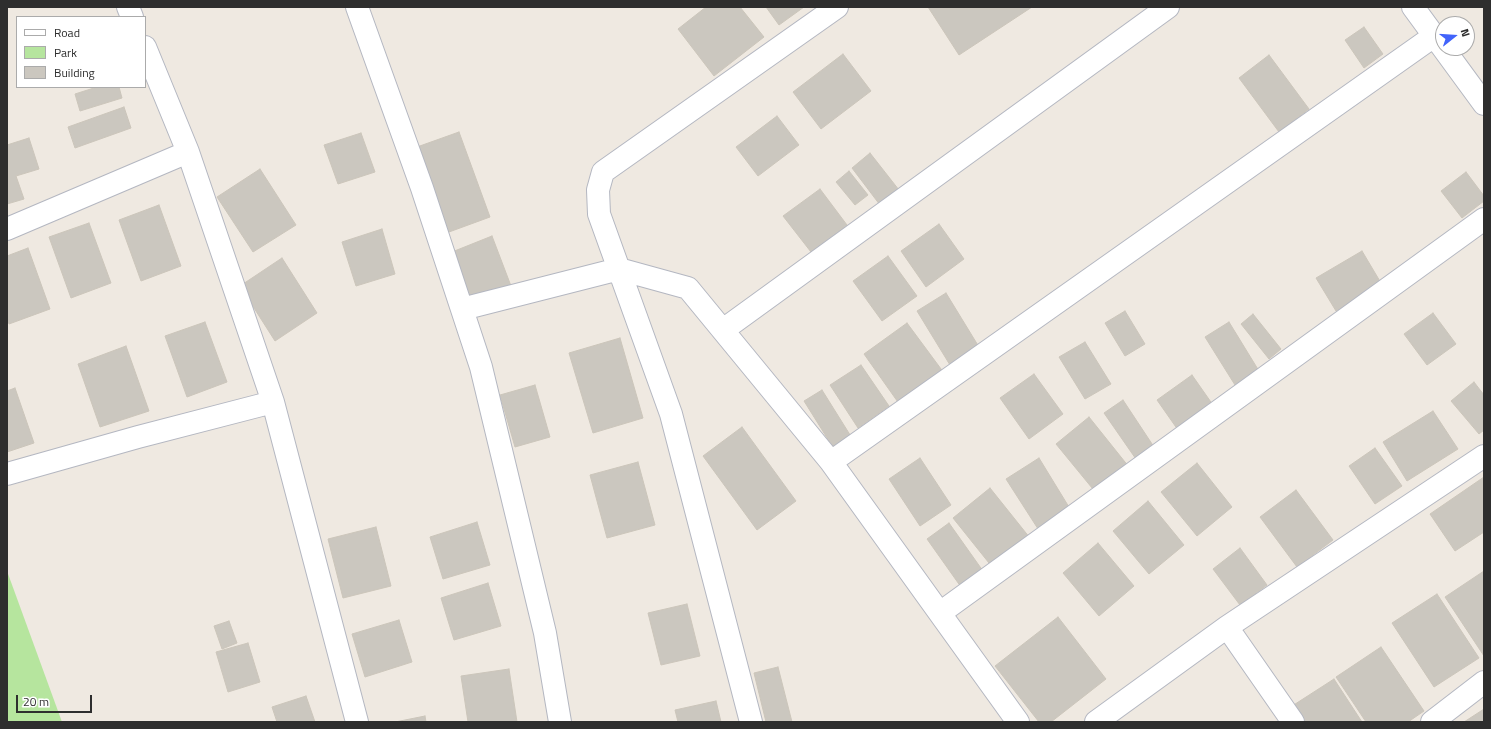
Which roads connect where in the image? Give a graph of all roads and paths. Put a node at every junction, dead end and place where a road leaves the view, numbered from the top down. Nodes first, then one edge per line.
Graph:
1 (357, 7) edge
2 (837, 7) edge
3 (1168, 7) edge
4 (1413, 7) edge
5 (1434, 36) junction
6 (146, 49) edge
7 (1484, 104) edge
8 (188, 152) junction
9 (1484, 219) edge
10 (7, 229) edge
11 (619, 268) junction
12 (462, 308) junction
13 (724, 330) junction
14 (273, 402) junction
15 (1484, 456) edge
16 (831, 462) junction
17 (7, 474) edge
18 (940, 613) junction
19 (1227, 627) junction
20 (1484, 682) edge
21 (357, 722) edge
22 (560, 722) edge
23 (751, 722) edge
24 (1018, 722) edge
25 (1096, 722) edge
26 (1293, 722) edge
27 (1432, 722) edge

1 - 12 street
2 - 11 street
3 - 13 street
4 - 5 street
5 - 7 street
5 - 16 street
6 - 8 street
8 - 10 street
8 - 14 street
9 - 18 street
11 - 12 street
11 - 13 street
11 - 23 street
12 - 22 street
13 - 16 street
14 - 17 street
14 - 21 street
15 - 19 street
16 - 18 street
18 - 24 street
19 - 25 street
19 - 26 street
20 - 27 street

